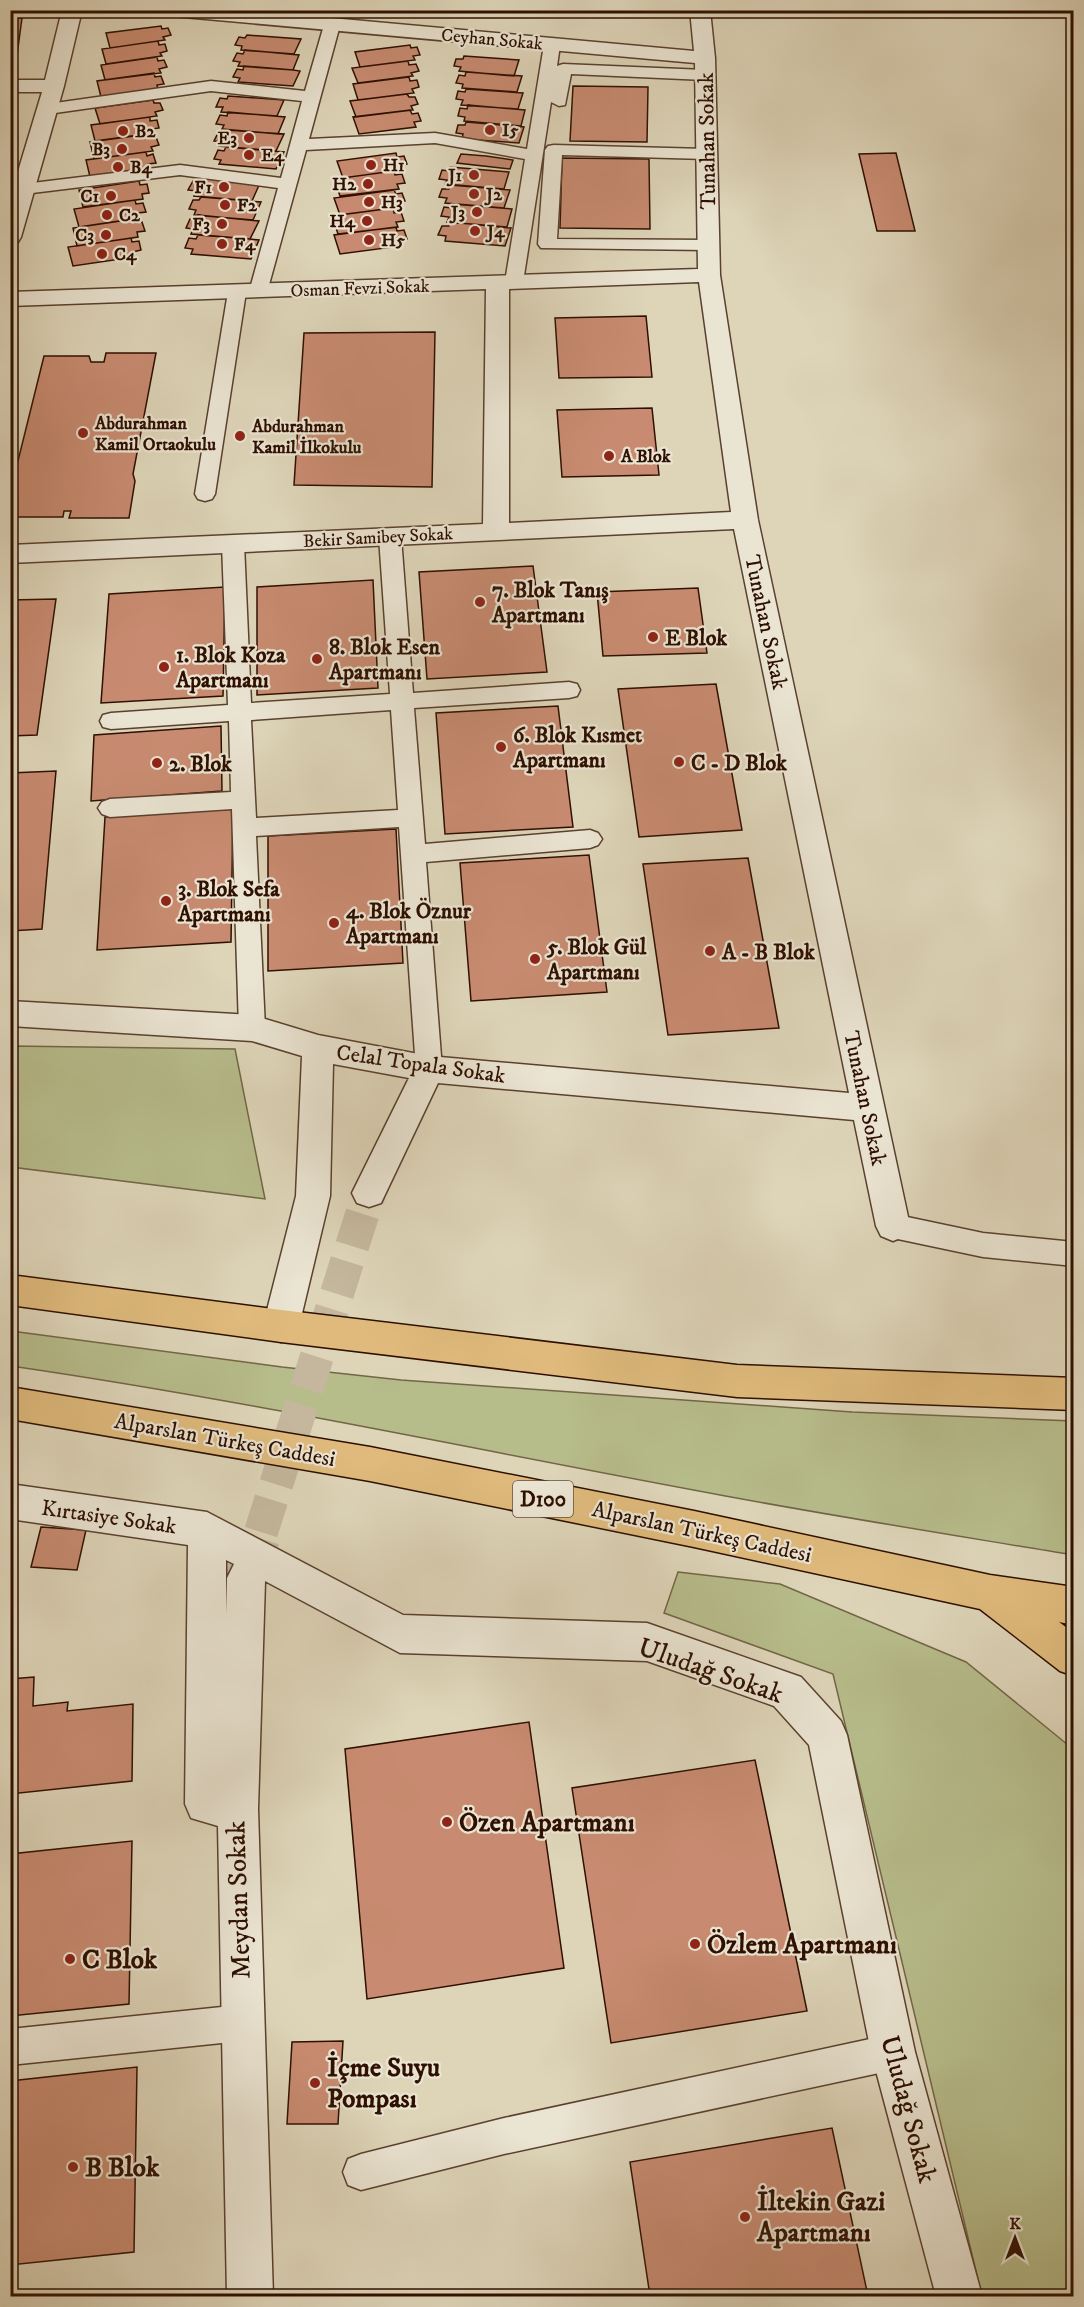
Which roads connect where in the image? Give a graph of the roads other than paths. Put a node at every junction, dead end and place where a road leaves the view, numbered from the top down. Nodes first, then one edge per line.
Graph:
1 (72, 10) edge
2 (172, 10) edge
3 (700, 10) edge
4 (333, 25) junction
5 (552, 45) junction
6 (705, 67) junction
7 (10, 86) edge
8 (54, 86) junction
9 (313, 97) junction
10 (48, 109) junction
11 (558, 115) dead end
12 (299, 145) junction
13 (706, 154) junction
14 (535, 156) junction
15 (288, 184) junction
16 (24, 189) junction
17 (10, 237) edge
18 (708, 245) junction
19 (709, 275) junction
20 (506, 283) junction
21 (248, 292) junction
22 (10, 299) edge
23 (205, 494) dead end
24 (745, 520) junction
25 (496, 532) junction
26 (390, 537) junction
27 (233, 544) junction
28 (10, 554) edge
29 (569, 690) dead end
30 (402, 701) junction
31 (240, 712) junction
32 (111, 721) dead end
33 (243, 800) junction
34 (110, 808) dead end
35 (411, 818) junction
36 (245, 828) junction
37 (590, 839) dead end
38 (414, 854) junction
39 (10, 1013) edge
40 (252, 1028) junction
41 (318, 1048) junction
42 (429, 1069) junction
43 (869, 1108) junction
44 (369, 1193) tunnel mouth
45 (893, 1226) joint
46 (1074, 1254) edge
47 (10, 1290) edge
48 (281, 1326) junction
49 (1074, 1394) edge
50 (10, 1404) edge
51 (10, 1502) edge
52 (207, 1530) junction
53 (246, 1578) tunnel mouth
54 (990, 1593) junction
55 (1074, 1606) edge
56 (1074, 1657) edge
57 (238, 1809) junction
58 (242, 2024) junction
59 (10, 2047) edge
60 (893, 2052) junction
61 (361, 2172) dead end
62 (243, 2294) edge
63 (959, 2296) edge

1 - 8 street
2 - 4 street, Ceyhan Sokak
3 - 6 street, Tunahan Sokak
4 - 5 street, Ceyhan Sokak
4 - 9 lane
5 - 6 street, Ceyhan Sokak
5 - 14 lane
6 - 11 lane
6 - 13 street, Tunahan Sokak
7 - 8 street
8 - 10 street
9 - 10 lane
9 - 12 lane
10 - 16 street
12 - 14 lane
12 - 15 lane
13 - 18 street, Tunahan Sokak
13 - 18 lane
14 - 20 lane
15 - 16 lane
15 - 21 lane
16 - 17 street
18 - 19 street, Tunahan Sokak
19 - 20 street, Osman Fevzi Sokak
19 - 24 street, Tunahan Sokak
20 - 21 street, Osman Fevzi Sokak
20 - 25 street
21 - 22 street, Osman Fevzi Sokak
21 - 23 lane
24 - 25 street, Bekir Samibey Sokak
24 - 43 street, Tunahan Sokak
25 - 26 street, Bekir Samibey Sokak
26 - 27 street, Bekir Samibey Sokak
26 - 30 lane
27 - 28 street, Bekir Samibey Sokak
27 - 31 lane
29 - 30 lane
30 - 31 lane
30 - 35 lane
31 - 32 lane
31 - 33 lane
33 - 34 lane
33 - 36 lane
35 - 36 lane
35 - 38 lane
36 - 40 lane
37 - 38 lane
38 - 42 lane
39 - 40 street, Celal Topala Sokak
40 - 41 street, Celal Topala Sokak
41 - 42 street, Celal Topala Sokak
41 - 48 street
42 - 43 street, Celal Topala Sokak
42 - 44 street
43 - 45 street, Tunahan Sokak
45 - 46 lane
47 - 48 highway
48 - 49 highway
50 - 54 highway, Alparslan Türkeş Caddesi / D100
51 - 52 street, Kırtasiye Sokak
52 - 57 street, Meydan Sokak
52 - 60 street, Uludağ Sokak
53 - 57 street
54 - 55 highway, Alparslan Türkeş Caddesi / D100
54 - 56 highway
57 - 58 street, Meydan Sokak
58 - 59 lane
58 - 62 street, Meydan Sokak
60 - 61 lane
60 - 63 street, Uludağ Sokak

